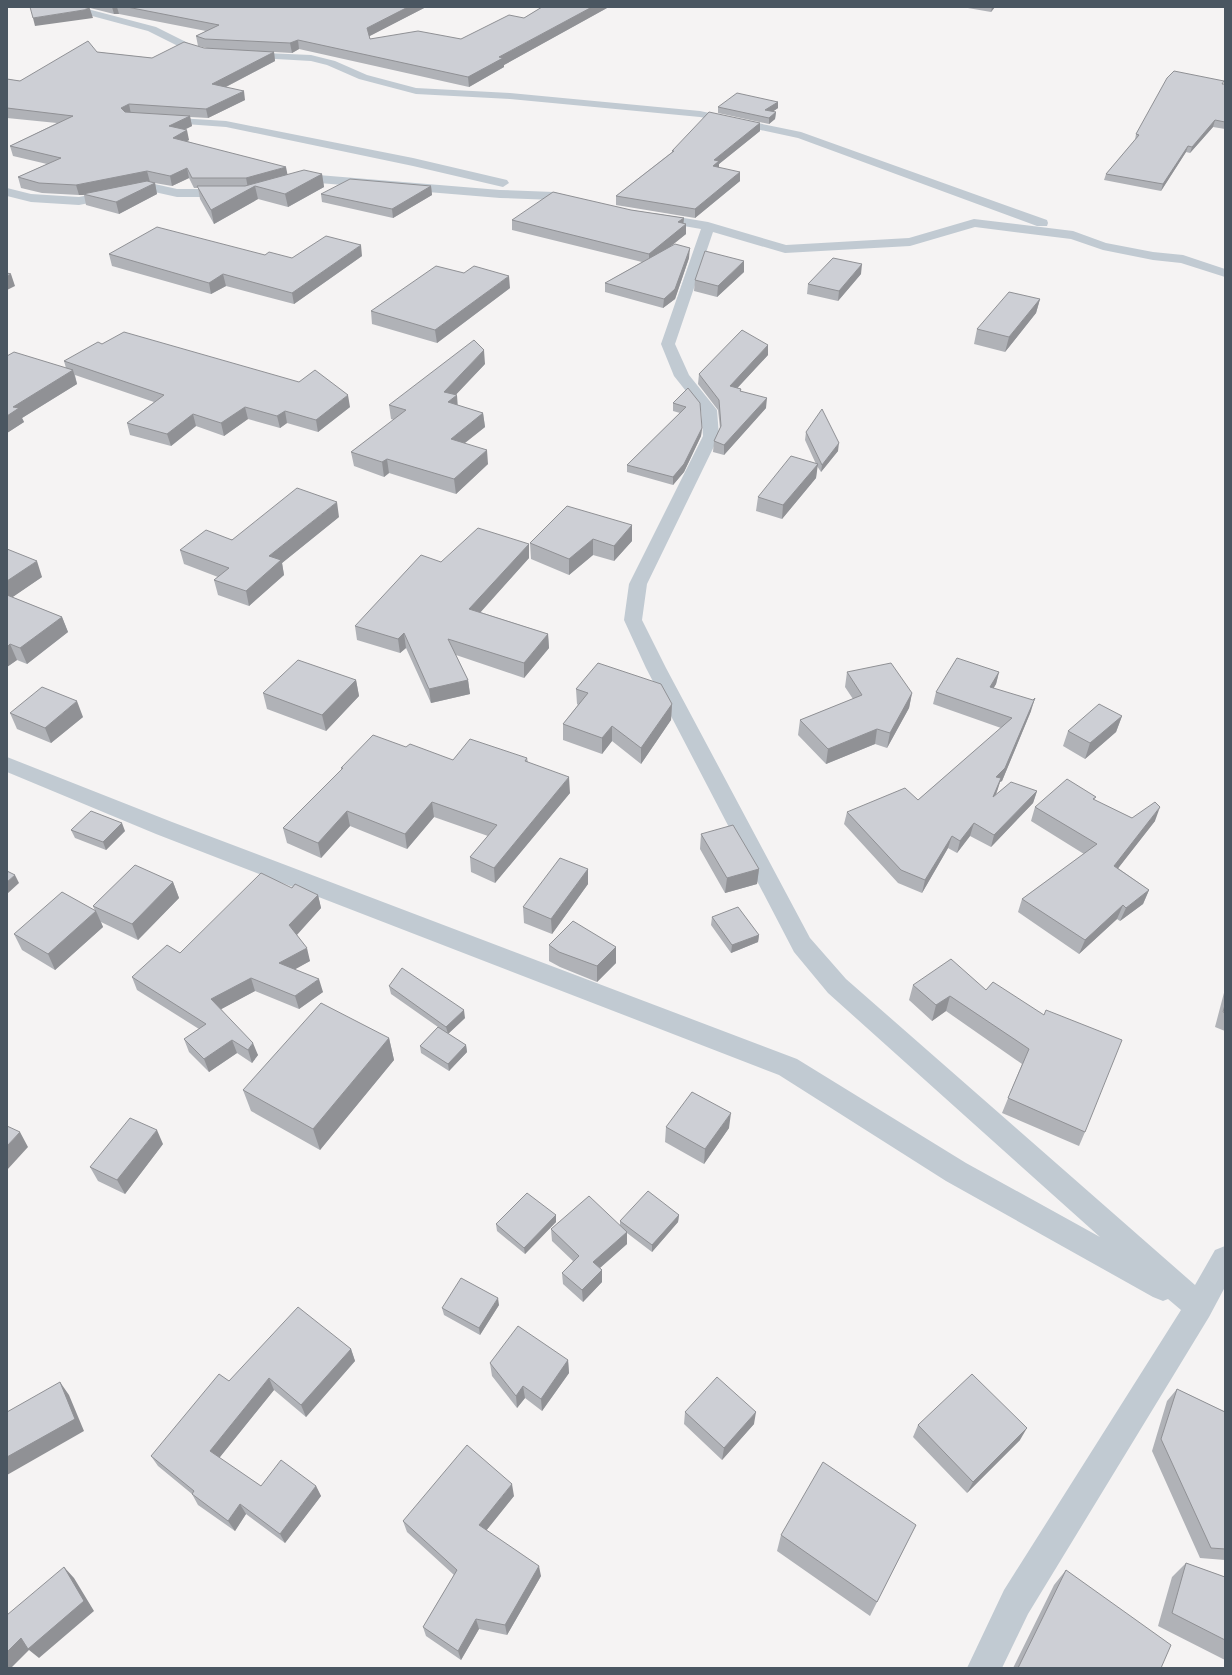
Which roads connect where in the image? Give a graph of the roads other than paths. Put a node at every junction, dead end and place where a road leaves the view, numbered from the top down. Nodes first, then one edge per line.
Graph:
1 (68, 7) edge
2 (220, 54) edge
3 (235, 54) edge
4 (147, 119) edge
5 (284, 184) edge
6 (7, 192) edge
7 (240, 194) edge
8 (554, 196) junction
9 (592, 205) edge
10 (639, 215) edge
11 (708, 226) junction
12 (1073, 235) junction
13 (1225, 273) edge
14 (7, 764) edge
15 (1225, 1259) edge
16 (1199, 1307) junction
17 (984, 1668) edge

1 - 2 street
3 - 12 street
4 - 8 street
5 - 8 street
6 - 7 street
8 - 9 street
10 - 11 street
11 - 12 street
11 - 16 street
12 - 13 street
14 - 16 street
15 - 16 street
16 - 17 street

